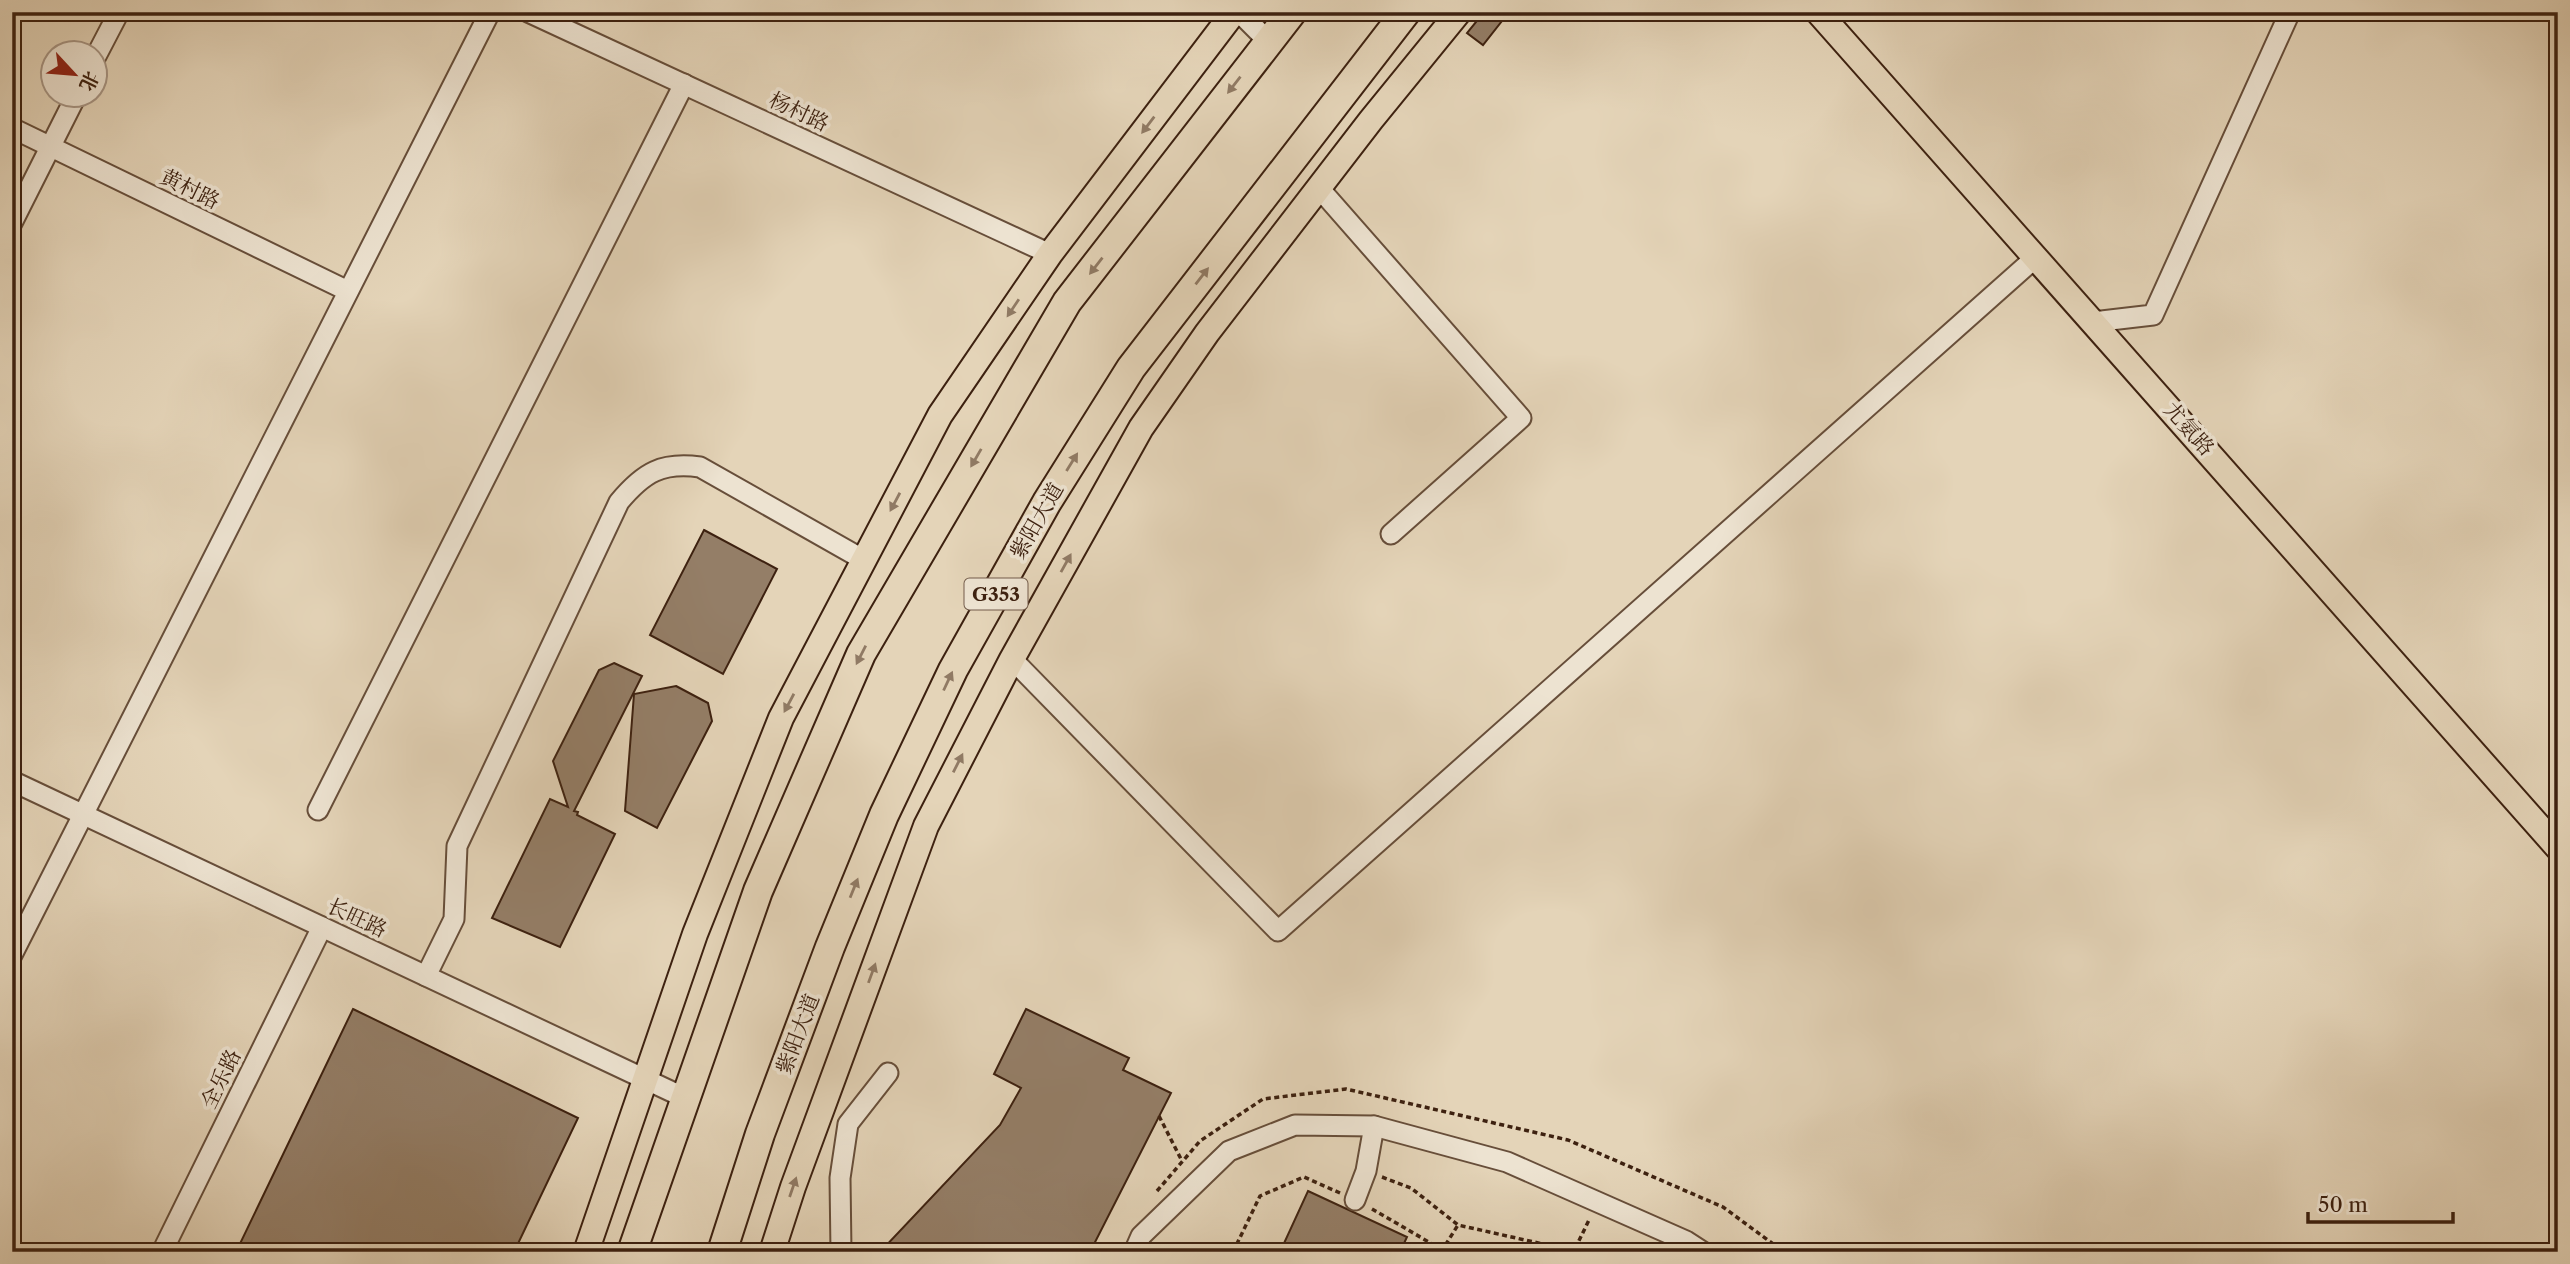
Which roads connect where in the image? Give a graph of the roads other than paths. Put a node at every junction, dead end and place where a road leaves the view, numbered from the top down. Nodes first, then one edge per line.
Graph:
1 (119, 12) edge
2 (490, 12) edge
3 (528, 12) edge
4 (1236, 12) edge
5 (1292, 12) edge
6 (1406, 12) edge
7 (1459, 12) edge
8 (1818, 12) edge
9 (2290, 12) edge
10 (106, 38) edge
11 (1268, 41) junction
12 (684, 84) junction
13 (70, 108) edge
14 (12, 128) edge
15 (51, 146) junction
16 (1319, 188) junction
17 (12, 223) edge
18 (1050, 254) junction
19 (2035, 258) junction
20 (348, 291) junction
21 (2093, 322) junction
22 (1391, 534) dead end
23 (864, 560) junction
24 (1012, 659) junction
25 (12, 781) edge
26 (318, 810) dead end
27 (83, 814) junction
28 (2558, 848) edge
29 (322, 927) junction
30 (12, 955) edge
31 (426, 976) junction
32 (888, 1073) dead end
33 (644, 1079) junction
34 (683, 1097) junction
35 (1374, 1126) junction
36 (1356, 1200) road end
37 (1696, 1250) edge
38 (162, 1252) edge
39 (586, 1252) edge
40 (632, 1252) edge
41 (722, 1252) edge
42 (772, 1252) edge
43 (841, 1252) edge
44 (1134, 1252) edge

1 - 10 street
2 - 20 street
3 - 12 street, 杨村路
4 - 11 street
4 -> 18 main road
5 - 11 highway
41 -> 6 highway, 紫阳大道 / G353
7 - 16 main road
8 - 19 main road, 尤氨路
9 - 21 street
11 -> 34 highway
12 - 18 street, 杨村路
12 - 26 street
13 - 15 street
14 - 15 street, 黄村路
15 - 17 street
15 - 20 street, 黄村路
16 - 22 street
24 -> 16 main road
18 -> 23 main road
19 - 21 main road, 尤氨路
19 - 24 street
20 - 27 street
21 - 28 main road, 尤氨路
23 - 31 street
23 -> 33 main road
42 -> 24 main road
25 - 27 street, 长旺路
27 - 29 street, 长旺路
27 - 30 street
29 - 31 street, 长旺路
29 - 38 street, 全乐路
31 - 33 street, 长旺路
32 - 43 street
33 - 34 street, 长旺路
33 - 39 main road
34 - 40 highway
35 - 36 street
35 - 37 street
35 - 44 street

